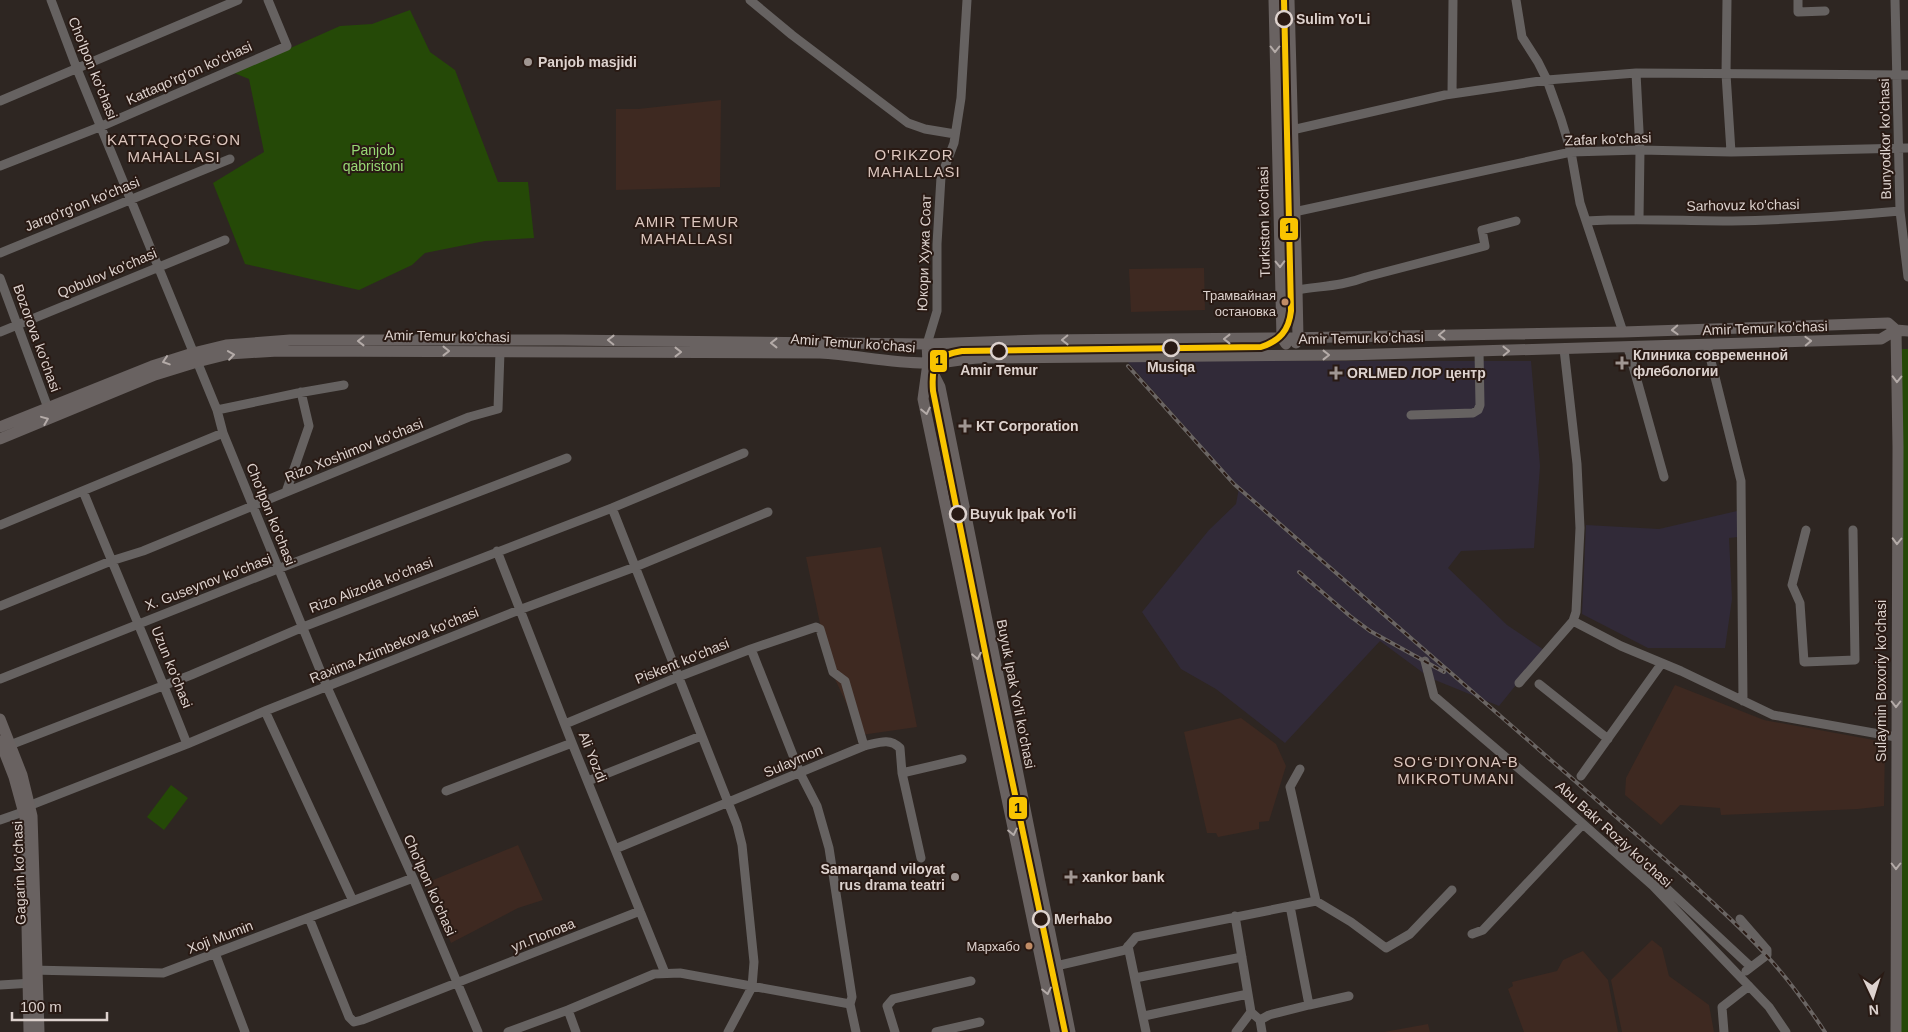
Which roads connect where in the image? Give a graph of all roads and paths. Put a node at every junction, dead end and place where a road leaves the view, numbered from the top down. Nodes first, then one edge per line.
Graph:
1 (51, 0) edge
2 (238, 0) edge
3 (268, 0) edge
4 (750, 0) edge
5 (968, 0) edge
6 (1274, 0) edge
7 (1289, 0) edge
8 (1453, 0) edge
9 (1516, 0) edge
10 (1727, 0) edge
11 (1798, 0) edge
12 (1895, 0) edge
13 (1825, 11) dead end
14 (77, 69) junction
15 (1636, 73) junction
16 (1726, 74) junction
17 (1908, 74) edge
18 (1897, 75) junction
19 (1547, 80) junction
20 (1452, 94) junction
21 (0, 101) edge
22 (102, 126) junction
23 (1292, 130) junction
24 (955, 134) junction
25 (1903, 148) edge
26 (1640, 150) junction
27 (1571, 152) junction
28 (1731, 152) junction
29 (230, 159) dead end
30 (0, 166) edge
31 (131, 199) junction
32 (1900, 211) junction
33 (1294, 212) junction
34 (1639, 219) junction
35 (1516, 221) dead end
36 (1586, 221) junction
37 (225, 240) dead end
38 (0, 253) edge
39 (158, 266) junction
40 (1908, 276) edge
41 (0, 278) edge
42 (1297, 290) junction
43 (18, 325) junction
44 (1896, 330) junction
45 (1908, 330) edge
46 (0, 332) edge
47 (1623, 332) junction
48 (1282, 338) junction
49 (1298, 338) junction
50 (928, 344) junction
51 (1708, 344) junction
52 (423, 346) junction
53 (1628, 348) junction
54 (1564, 349) junction
55 (1479, 351) junction
56 (500, 352) junction
57 (1292, 354) junction
58 (195, 357) junction
59 (928, 364) junction
60 (344, 385) dead end
61 (301, 392) junction
62 (48, 408) junction
63 (217, 410) junction
64 (1411, 415) dead end
65 (0, 428) edge
66 (224, 433) junction
67 (0, 439) edge
68 (744, 453) dead end
69 (567, 458) dead end
70 (1664, 477) dead end
71 (83, 491) junction
72 (286, 492) junction
73 (254, 506) junction
74 (612, 508) junction
75 (768, 512) dead end
76 (0, 525) edge
77 (1806, 530) dead end
78 (1853, 530) dead end
79 (497, 551) junction
80 (112, 561) junction
81 (635, 566) junction
82 (278, 569) junction
83 (0, 606) edge
84 (520, 610) junction
85 (1573, 621) junction
86 (140, 623) junction
87 (303, 626) junction
88 (751, 649) junction
89 (1425, 661) dead end
90 (1662, 663) junction
91 (678, 677) junction
92 (0, 679) edge
93 (1519, 683) dead end
94 (1539, 684) dead end
95 (165, 686) junction
96 (327, 687) junction
97 (1744, 701) junction
98 (264, 711) junction
99 (0, 719) edge
100 (565, 724) junction
101 (701, 736) junction
102 (1896, 737) junction
103 (1608, 739) junction
104 (572, 743) junction
105 (187, 744) junction
106 (864, 746) junction
107 (3, 747) edge
108 (962, 759) dead end
109 (1300, 769) dead end
110 (800, 773) junction
111 (902, 773) junction
112 (1581, 776) dead end
113 (588, 781) junction
114 (446, 791) dead end
115 (728, 803) junction
116 (27, 809) junction
117 (0, 820) edge
118 (1583, 824) junction
119 (1620, 845) dead end
120 (615, 849) junction
121 (921, 858) dead end
122 (413, 878) junction
123 (1452, 890) dead end
124 (353, 901) junction
125 (1316, 901) junction
126 (1290, 906) junction
127 (640, 911) junction
128 (1235, 916) junction
129 (309, 918) junction
130 (1740, 919) dead end
131 (1472, 934) dead end
132 (1128, 946) junction
133 (215, 954) junction
134 (1242, 957) junction
135 (1056, 966) junction
136 (1751, 967) junction
137 (33, 970) junction
138 (666, 974) junction
139 (1740, 976) junction
140 (1135, 978) junction
141 (971, 981) dead end
142 (33, 983) junction
143 (457, 983) junction
144 (0, 985) edge
145 (1749, 986) junction
146 (752, 987) junction
147 (1248, 994) junction
148 (1349, 996) dead end
149 (850, 1004) junction
150 (1309, 1005) junction
151 (568, 1010) junction
152 (1251, 1012) junction
153 (1144, 1016) junction
154 (1260, 1020) junction
155 (980, 1022) dead end
156 (29, 1032) edge
157 (39, 1032) edge
158 (244, 1032) edge
159 (478, 1032) edge
160 (508, 1032) edge
161 (576, 1032) edge
162 (728, 1032) edge
163 (856, 1032) edge
164 (895, 1032) edge
165 (936, 1032) edge
166 (1056, 1032) edge
167 (1070, 1032) edge
168 (1146, 1032) edge
169 (1236, 1032) edge
170 (1262, 1032) edge
171 (1724, 1032) edge
172 (1786, 1032) edge
173 (1896, 1032) edge

1 - 14 street, Cho'lpon ko'chasi
2 - 14 street
3 - 22 street, Kattaqo'rg'on ko'chasi
4 - 24 street
5 - 24 street, Юкори Хужа Соат
6 -> 48 main road, Turkiston ko'chasi
7 - 23 main road
8 - 20 street
9 - 19 street
10 - 16 street
11 - 13 street
12 - 18 street, Bunyodkor ko'chasi
14 - 21 street
14 - 22 street, Cho'lpon ko'chasi
15 - 16 street
15 - 19 street
15 - 26 street
16 - 18 street
16 - 28 street
17 - 18 street
18 - 25 street, Bunyodkor ko'chasi
19 - 20 street
19 - 27 street
20 - 23 street
22 - 30 street, Kattaqo'rg'on ko'chasi
22 - 31 street, Cho'lpon ko'chasi
23 - 33 main road
24 - 50 street, Юкори Хужа Соат
25 - 28 street, Zafar ko'chasi
25 - 32 street, Bunyodkor ko'chasi
26 - 27 street, Zafar ko'chasi
26 - 28 street, Zafar ko'chasi
26 - 34 street
27 - 33 street, Zafar ko'chasi
27 - 36 street
29 - 31 street, Jarqo'rg'on ko'chasi
31 - 38 street, Jarqo'rg'on ko'chasi
31 - 39 street, Cho'lpon ko'chasi
32 - 34 street, Sarhovuz ko'chasi
32 - 40 street, Bunyodkor ko'chasi
33 - 42 main road
34 - 36 street, Sarhovuz ko'chasi
35 - 42 street
36 - 47 street
37 - 39 street, Qobulov ko'chasi
39 - 43 street, Qobulov ko'chasi
39 - 58 street, Cho'lpon ko'chasi
41 - 43 street, Bozorova ko'chasi
42 - 49 main road
43 - 46 street, Qobulov ko'chasi
43 - 62 street, Bozorova ko'chasi
44 - 45 main road, Amir Temur ko'chasi
44 -> 47 main road, Amir Temur ko'chasi
51 -> 44 main road, Amir Temur ko'chasi
44 -> 102 main road, Sulaymin Boxoriy ko'chasi
47 -> 49 main road, Amir Temur ko'chasi
48 - 49 main road, Amir Temur ko'chasi
48 -> 50 main road, Amir Temur ko'chasi
48 - 57 main road
49 - 57 main road
50 -> 52 main road, Amir Temur ko'chasi
50 - 59 main road, Buyuk Ipak Yo'li ko'chasi
51 - 53 main road, Amir Temur ko'chasi
51 - 97 street
52 -> 56 main road, Amir Temur ko'chasi
52 - 58 main road, Amir Temur ko'chasi
53 - 54 main road, Amir Temur ko'chasi
53 - 70 street
55 -> 54 main road, Amir Temur ko'chasi
54 - 85 street
57 -> 55 main road, Amir Temur ko'chasi
55 - 64 street
56 -> 59 main road, Amir Temur ko'chasi
56 - 72 street, Rizo Xoshimov ko'chasi
57 - 59 main road, Amir Temur ko'chasi
58 -> 62 main road, Amir Temur ko'chasi
58 - 63 street, Cho'lpon ko'chasi
67 -> 58 main road, Amir Temur ko'chasi
59 - 135 main road, Buyuk Ipak Yo'li ko'chasi
59 -> 166 main road, Buyuk Ipak Yo'li ko'chasi
60 - 61 street
61 - 63 street
61 - 72 street
62 - 65 main road, Amir Temur ko'chasi
63 - 66 street, Cho'lpon ko'chasi
66 - 71 street
66 - 73 street, Cho'lpon ko'chasi
68 - 74 street, Rizo Alizoda ko'chasi
69 - 82 street, X. Guseynov ko'chasi
71 - 76 street
71 - 80 street, Uzun ko'chasi
72 - 73 street, Rizo Xoshimov ko'chasi
73 - 80 street, Rizo Xoshimov ko'chasi
73 - 82 street, Cho'lpon ko'chasi
74 - 79 street, Rizo Alizoda ko'chasi
74 - 81 street
75 - 81 street, Raxima Azimbekova ko'chasi
77 - 78 street
79 - 84 street, Ali Yozdi
79 - 87 street, Rizo Alizoda ko'chasi
80 - 83 street, Rizo Xoshimov ko'chasi
80 - 86 street, Uzun ko'chasi
81 - 84 street, Raxima Azimbekova ko'chasi
81 - 91 street
82 - 86 street, X. Guseynov ko'chasi
82 - 87 street, Cho'lpon ko'chasi
84 - 96 street, Raxima Azimbekova ko'chasi
84 - 100 street, Ali Yozdi
85 - 90 street
85 - 93 street
86 - 92 street, X. Guseynov ko'chasi
86 - 95 street, Uzun ko'chasi
87 - 95 street, Rizo Alizoda ko'chasi
87 - 96 street, Cho'lpon ko'chasi
88 - 91 street, Piskent ko'chasi
88 - 106 street, Piskent ko'chasi
88 - 110 street
89 - 118 street, Abu Bakr Roziy ko'chasi
90 - 97 street
90 - 103 street
91 - 100 street, Piskent ko'chasi
91 - 101 street
94 - 103 street
95 - 105 street, Uzun ko'chasi
95 - 107 street, Rizo Alizoda ko'chasi
96 - 98 street, Raxima Azimbekova ko'chasi
96 - 122 street, Cho'lpon ko'chasi
97 - 102 street
98 - 105 street, Raxima Azimbekova ko'chasi
98 - 124 street
99 - 107 main road, Gagarin ko'chasi
100 - 104 street, Ali Yozdi
101 - 113 street
101 - 115 street
102 -> 173 main road, Sulaymin Boxoriy ko'chasi
103 - 112 street
104 - 113 street, Ali Yozdi
104 - 114 street
105 - 116 street, Raxima Azimbekova ko'chasi
106 - 110 street, Sulaymon
106 - 111 street, Sulaymon
107 - 116 main road, Gagarin ko'chasi
108 - 111 street
109 - 125 street
110 - 115 street, Sulaymon
110 - 149 street
111 - 121 street
113 - 120 street, Ali Yozdi
115 - 120 street, Sulaymon
115 - 146 street
116 - 117 street, Raxima Azimbekova ko'chasi
116 - 137 main road, Gagarin ko'chasi
118 - 131 street
118 - 139 street, Abu Bakr Roziy ko'chasi
119 - 136 street
120 - 127 street, Ali Yozdi
122 - 124 street, Xoji Mumin
122 - 143 street, Cho'lpon ko'chasi
123 - 125 street
124 - 129 street, Xoji Mumin
125 - 126 street
126 - 128 street
126 - 150 street
127 - 138 street, Ali Yozdi
127 - 143 street, ул.Попова
128 - 132 street
128 - 134 street
129 - 133 street, Xoji Mumin
129 - 143 street, ул.Попова
130 - 136 street
132 - 135 street
132 - 140 street
133 - 137 street, Xoji Mumin
133 - 158 street
134 - 140 street
134 - 147 street
135 - 167 main road, Buyuk Ipak Yo'li ko'chasi
136 - 139 street
137 - 142 main road, Gagarin ko'chasi
138 - 146 street
138 - 151 street
139 - 145 street, Abu Bakr Roziy ko'chasi
140 - 153 street
141 - 164 street
142 - 144 street
142 - 156 main road, Gagarin ko'chasi
142 - 157 main road, Gagarin ko'chasi
143 - 159 street, Cho'lpon ko'chasi
145 - 171 street
145 - 172 street, Abu Bakr Roziy ko'chasi
146 - 149 street
146 - 162 street
147 - 152 street
147 - 153 street
148 - 150 street
149 - 163 street
150 - 154 street
151 - 160 street
151 - 161 street
152 - 154 street
152 - 169 street
153 - 168 street
154 - 170 street
155 - 165 street

